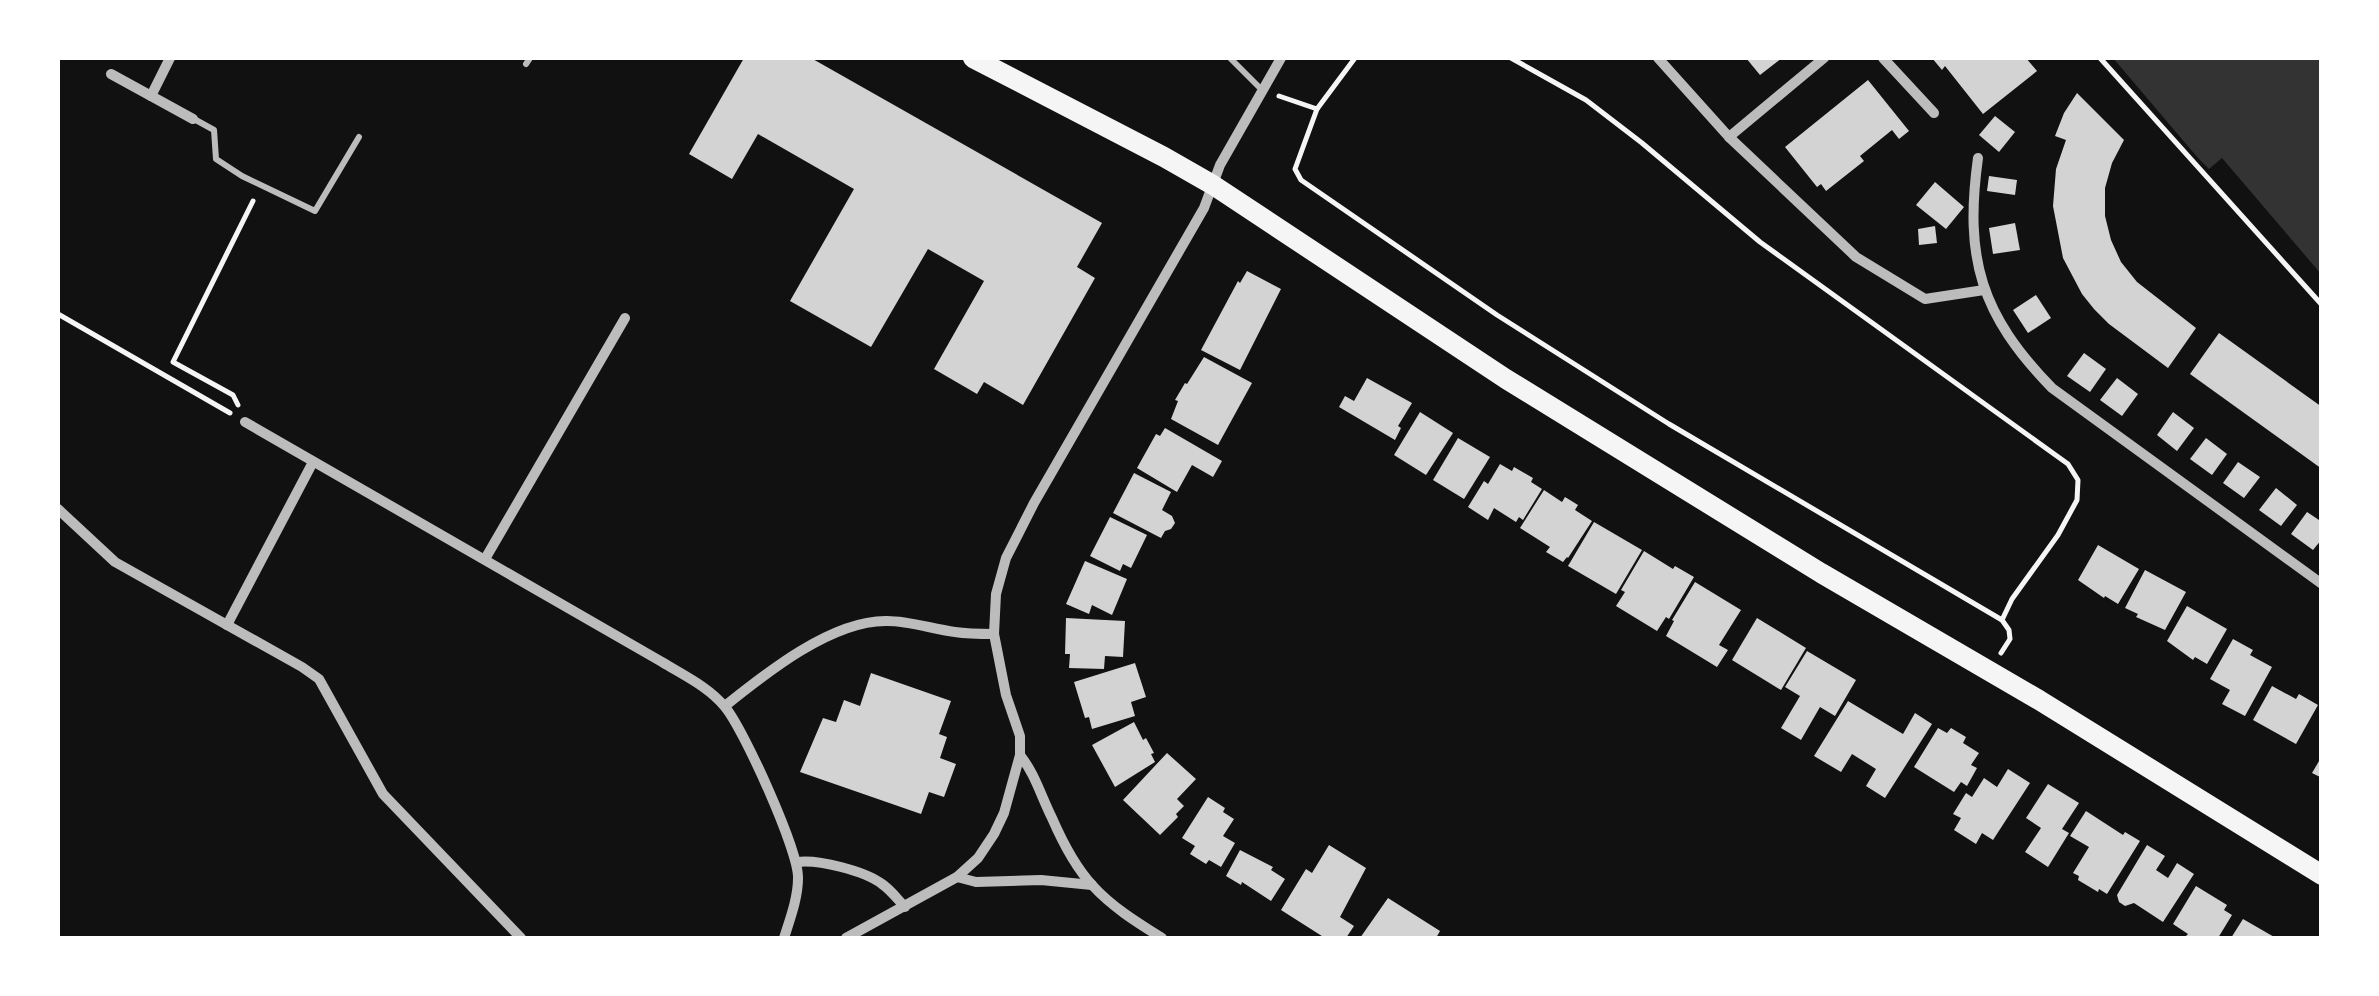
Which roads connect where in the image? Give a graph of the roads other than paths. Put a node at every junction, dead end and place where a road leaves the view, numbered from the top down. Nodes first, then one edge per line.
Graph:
1 (170, 58) edge
2 (973, 58) edge
3 (1230, 58) edge
4 (1281, 58) edge
5 (1658, 58) edge
6 (1824, 58) edge
7 (1883, 58) edge
8 (110, 74) dead end
9 (1262, 90) junction
10 (152, 96) junction
11 (1934, 113) dead end
12 (193, 119) joint
13 (359, 137) dead end
14 (1729, 137) junction
15 (1978, 158) dead end
16 (1213, 185) junction
17 (1984, 290) junction
18 (625, 318) dead end
19 (245, 422) road end
20 (313, 462) junction
21 (58, 510) edge
22 (485, 559) junction
23 (2322, 584) edge
24 (227, 625) junction
25 (994, 634) junction
26 (725, 706) junction
27 (1020, 754) junction
28 (797, 862) junction
29 (2322, 875) edge
30 (957, 876) junction
31 (1092, 886) junction
32 (905, 907) junction
33 (520, 938) edge
34 (784, 938) edge
35 (846, 938) edge
36 (1162, 938) edge

1 - 10 street
2 - 16 main road
3 - 9 lane
4 - 9 street
5 - 14 street
6 - 14 street
7 - 11 street
8 - 10 street
9 - 16 street
10 - 12 street
12 - 13 lane
14 - 17 street
15 - 17 street
16 - 25 street
16 - 29 main road
17 - 23 street
18 - 22 street
19 - 20 street
20 - 22 street
20 - 24 street
21 - 24 street
22 - 26 street
24 - 33 street
25 - 26 street
25 - 27 street
26 - 28 street
27 - 30 street
27 - 31 street
28 - 32 street
28 - 34 street
30 - 31 street
30 - 32 street
31 - 36 street
32 - 35 street

